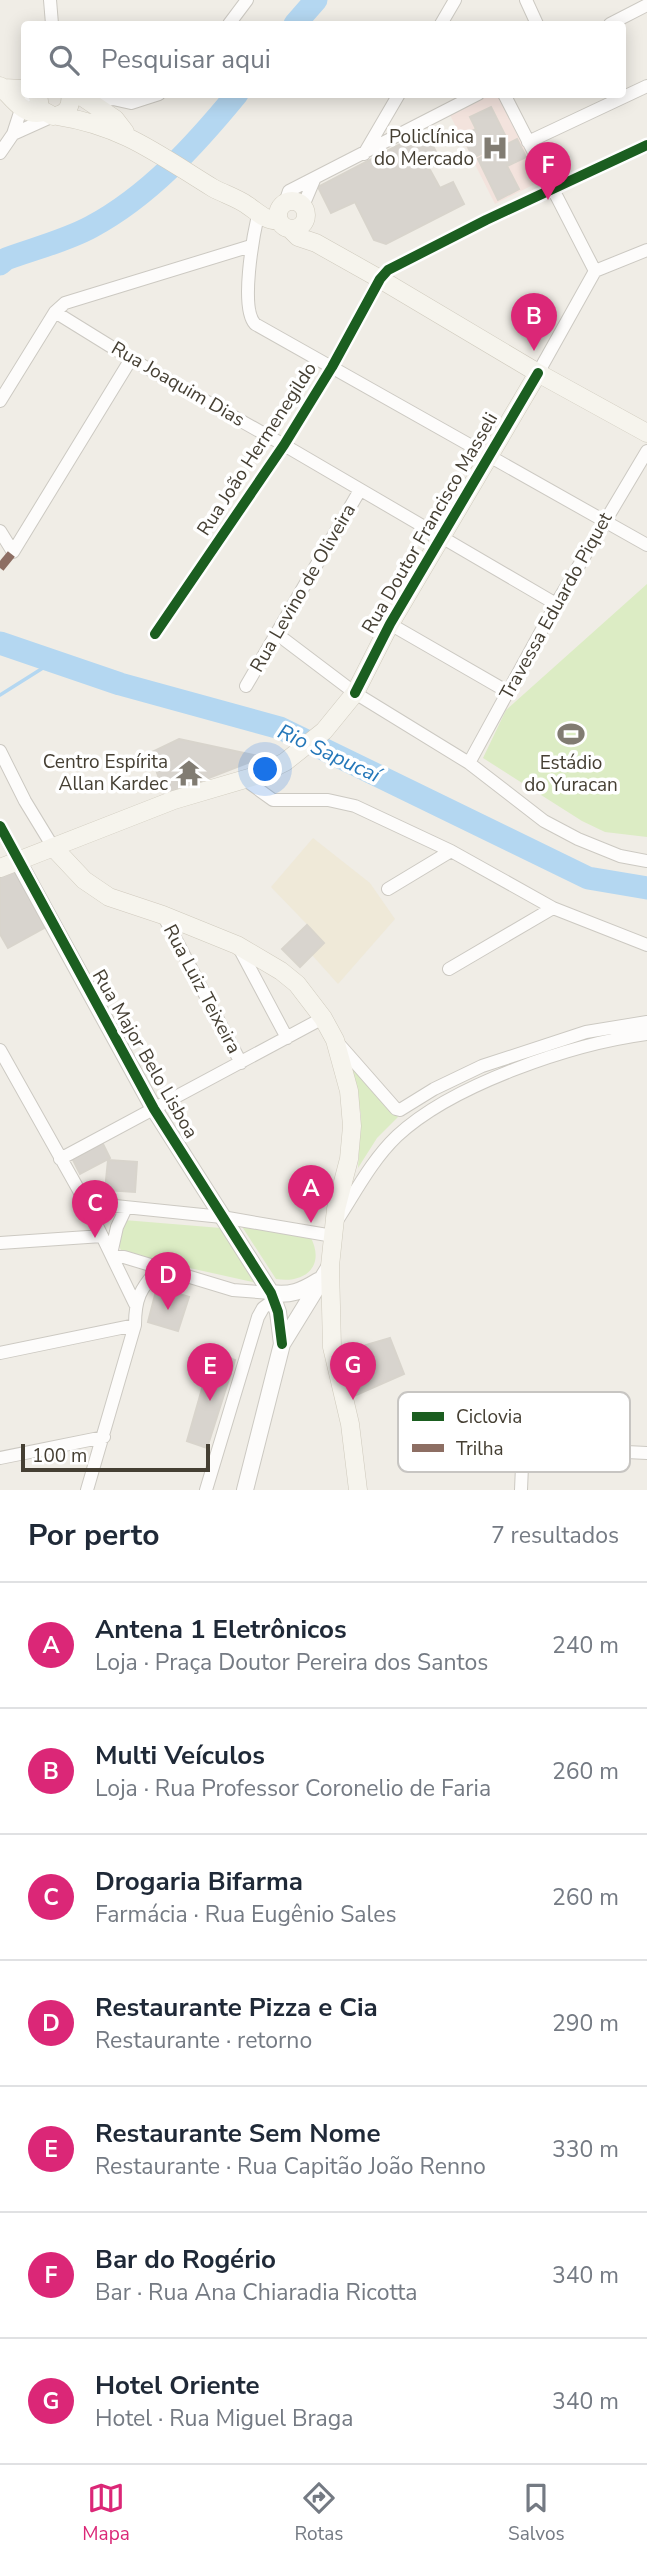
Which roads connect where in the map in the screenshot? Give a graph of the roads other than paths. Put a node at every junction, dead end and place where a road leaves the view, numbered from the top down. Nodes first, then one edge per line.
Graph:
1 (50, 0) edge
2 (247, 0) edge
3 (455, 0) edge
4 (526, 0) edge
5 (647, 5) edge
6 (52, 21) edge
7 (231, 21) edge
8 (443, 21) edge
9 (536, 21) edge
10 (616, 21) edge
11 (647, 86) edge
12 (2, 87) edge
13 (21, 95) edge
14 (626, 96) edge
15 (23, 98) edge
16 (25, 98) edge
17 (38, 98) edge
18 (69, 98) edge
19 (85, 98) edge
20 (147, 98) edge
21 (397, 98) edge
22 (470, 98) edge
23 (507, 98) edge
24 (622, 98) edge
25 (131, 103) junction
26 (52, 115) junction
27 (115, 119) junction
28 (13, 134) junction
29 (128, 135) junction
30 (528, 142) junction
31 (647, 145) edge
32 (0, 153) edge
33 (363, 155) junction
34 (314, 180) junction
35 (552, 190) junction
36 (252, 210) junction
37 (291, 214) junction
38 (251, 246) junction
39 (647, 250) edge
40 (595, 271) junction
41 (380, 279) junction
42 (55, 312) junction
43 (131, 359) junction
44 (332, 367) junction
45 (538, 373) junction
46 (0, 401) edge
47 (647, 433) edge
48 (284, 445) junction
49 (647, 451) edge
50 (489, 455) junction
51 (360, 490) junction
52 (604, 520) junction
53 (0, 531) edge
54 (440, 537) junction
55 (647, 545) edge
56 (556, 604) junction
57 (390, 624) junction
58 (155, 634) dead end
59 (277, 634) junction
60 (246, 686) dead end
61 (508, 692) junction
62 (349, 700) junction
63 (0, 751) edge
64 (469, 763) junction
65 (252, 777) junction
66 (0, 826) edge
67 (53, 847) junction
68 (451, 851) junction
69 (18, 861) junction
70 (647, 861) edge
71 (0, 868) edge
72 (388, 889) dead end
73 (553, 908) junction
74 (163, 915) junction
75 (237, 945) junction
76 (647, 945) edge
77 (449, 969) dead end
78 (323, 1018) junction
79 (647, 1022) edge
80 (647, 1034) edge
81 (287, 1038) junction
82 (335, 1040) junction
83 (0, 1049) edge
84 (241, 1063) junction
85 (154, 1109) junction
86 (60, 1159) junction
87 (86, 1203) junction
88 (126, 1208) junction
89 (222, 1217) junction
90 (333, 1231) junction
91 (102, 1236) junction
92 (0, 1243) edge
93 (112, 1256) junction
94 (158, 1269) junction
95 (325, 1273) junction
96 (272, 1297) junction
97 (135, 1304) junction
98 (135, 1325) junction
99 (282, 1344) junction
100 (0, 1353) edge
101 (104, 1437) junction
102 (0, 1458) edge
103 (523, 1472) edge
104 (87, 1490) edge
105 (206, 1490) edge
106 (245, 1490) edge
107 (358, 1490) edge
108 (522, 1490) edge

1 - 6 street
2 - 7 street
3 - 8 street
4 - 9 street
5 - 10 street
11 - 14 street
12 - 13 main road
15 - 28 street
16 - 26 main road
17 - 26 main road
18 - 26 main road
19 - 25 street
19 - 27 main road
20 - 25 street
21 - 33 street
22 - 33 street
23 - 30 street
24 - 30 street
25 - 27 street
26 - 28 street
26 - 29 main road
27 - 29 main road
28 - 32 street
29 - 36 main road
30 - 35 street
31 - 35 street
33 - 34 street
34 - 37 street
34 - 37 street
35 - 40 street
35 - 41 street
36 - 37 main road
36 - 38 street
37 - 41 main road
38 - 42 street
38 - 44 street
39 - 40 street
40 - 45 street
41 - 44 street, Rua João Hermenegildo
41 - 45 main road
42 - 43 street, Rua Joaquim Dias
42 - 46 street
43 - 48 street, Rua Joaquim Dias
43 - 53 street
44 - 48 street, Rua João Hermenegildo
44 - 50 street
45 - 47 main road
45 - 50 main road, Rua Doutor Francisco Masseli
48 - 51 street, Rua Joaquim Dias
48 - 58 street, Rua João Hermenegildo
49 - 52 street, Travessa Eduardo Piquet
50 - 52 street
50 - 54 main road, Rua Doutor Francisco Masseli
51 - 54 street, Rua Joaquim Dias
51 - 59 street, Rua Levino de Oliveira
52 - 55 street
52 - 56 street, Travessa Eduardo Piquet
54 - 56 street, Rua Joaquim Dias
54 - 57 main road, Rua Doutor Francisco Masseli
56 - 61 street, Travessa Eduardo Piquet
57 - 61 street
57 - 62 main road, Rua Doutor Francisco Masseli
59 - 60 street, Rua Levino de Oliveira
59 - 62 street
61 - 64 street, Travessa Eduardo Piquet
62 - 64 street
62 - 65 main road, Rua Doutor Francisco Masseli
63 - 67 street
64 - 70 street
65 - 67 main road, Rua Doutor Francisco Masseli
65 - 68 street
66 - 69 street, Rua Major Belo Lisboa
67 - 69 main road, Rua Doutor Francisco Masseli
67 - 74 main road
68 - 72 street
68 - 73 street
69 - 71 main road, Rua Doutor Francisco Masseli
69 - 85 street, Rua Major Belo Lisboa
73 - 76 street
73 - 77 street
74 - 75 main road
74 - 84 street, Rua Luiz Teixeira
75 - 78 main road
75 - 81 street
78 - 81 street
78 - 82 main road
79 - 82 street
80 - 90 street
81 - 84 street
82 - 90 main road
83 - 86 street
84 - 85 street
85 - 86 street
85 - 89 street, Rua Major Belo Lisboa
86 - 87 street
87 - 88 street
87 - 91 street
88 - 89 street
88 - 93 street
89 - 90 street
89 - 96 street, Rua Major Belo Lisboa
90 - 95 main road
91 - 92 street
91 - 93 street
93 - 94 street
93 - 97 street
94 - 96 street
94 - 97 street
95 - 96 street
95 - 99 street
95 - 107 main road
96 - 99 street
96 - 105 street
97 - 98 street
98 - 100 street
98 - 101 street
99 - 106 street
101 - 102 street
101 - 104 street
103 - 108 street

